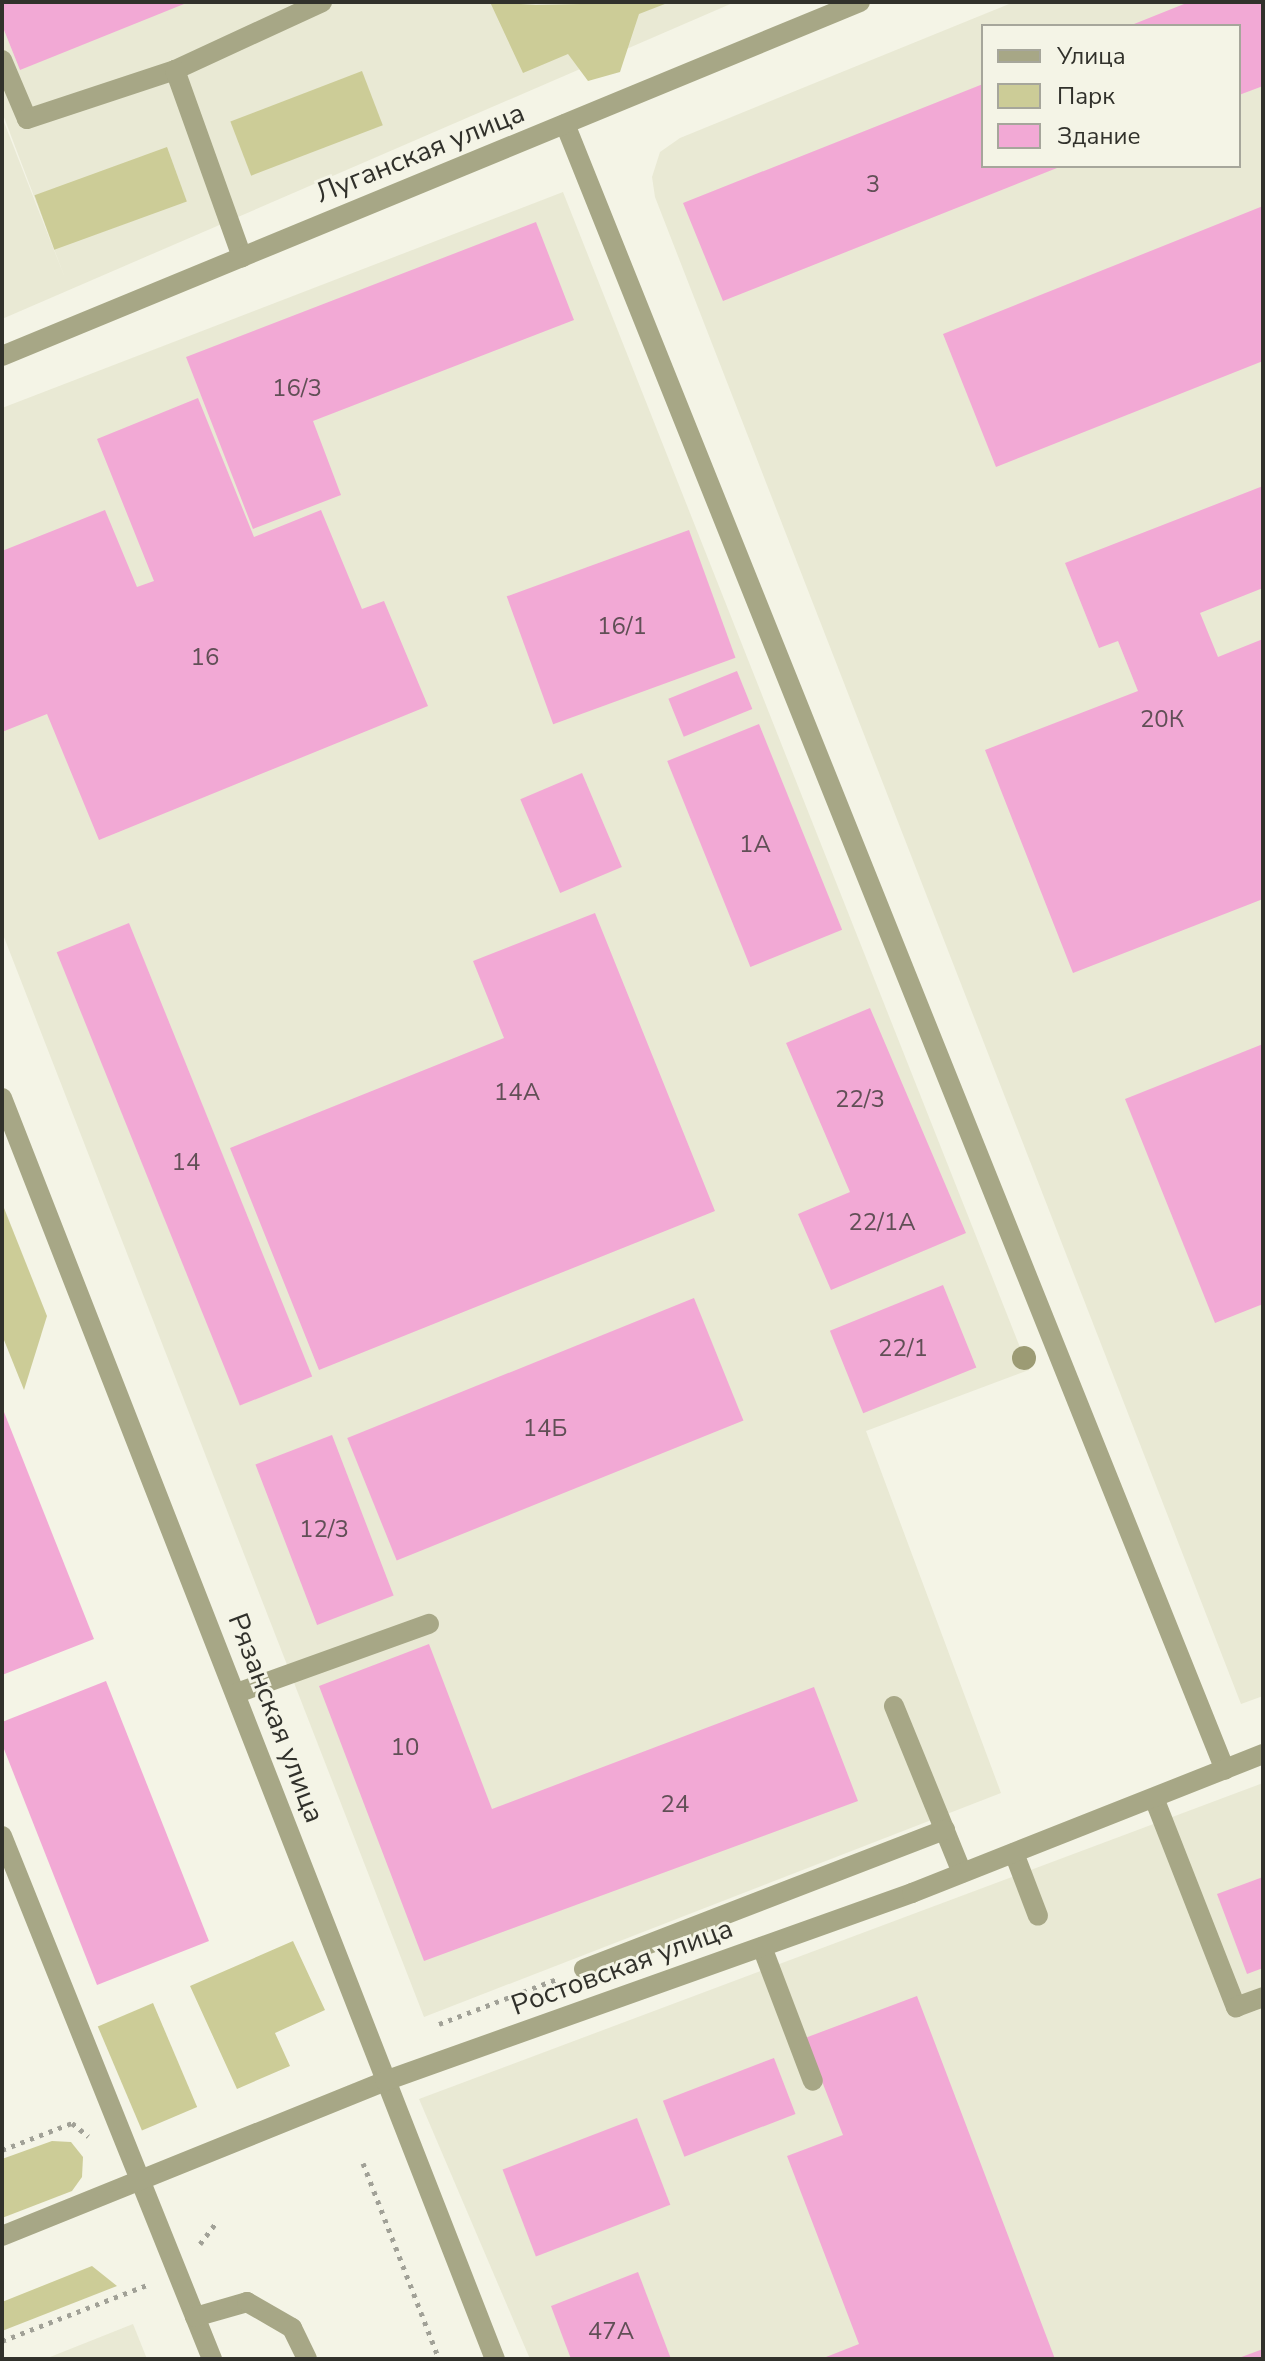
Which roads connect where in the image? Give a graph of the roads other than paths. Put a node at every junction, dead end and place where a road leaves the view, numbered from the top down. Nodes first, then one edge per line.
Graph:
1 (322, 2) edge
2 (860, 2) edge
3 (2, 60) edge
4 (175, 70) junction
5 (565, 124) junction
6 (242, 257) junction
7 (2, 356) edge
8 (2, 1098) edge
9 (429, 1624) dead end
10 (237, 1693) junction
11 (894, 1706) dead end
12 (1263, 1754) edge
13 (1225, 1770) junction
14 (1154, 1798) junction
15 (945, 1830) junction
16 (2, 1836) edge
17 (1014, 1853) junction
18 (962, 1873) junction
19 (1038, 1916) dead end
20 (762, 1947) junction
21 (584, 1969) road end
22 (1263, 1997) edge
23 (385, 2081) junction
24 (813, 2081) dead end
25 (140, 2180) junction
26 (2, 2236) edge
27 (195, 2317) junction
28 (212, 2359) edge
29 (307, 2359) edge
30 (495, 2359) edge

1 - 4 street
2 - 5 street, Луганская улица
3 - 4 street
4 - 6 street
5 - 6 street, Луганская улица
5 - 13 street
6 - 7 street, Луганская улица
8 - 10 street, Рязанская улица
9 - 10 street
10 - 23 street, Рязанская улица
11 - 15 street
12 - 13 street, Ростовская улица
13 - 14 street, Ростовская улица
14 - 17 street, Ростовская улица
14 - 22 street
15 - 18 street
15 - 21 street
16 - 25 street
17 - 18 street, Ростовская улица
17 - 19 street
18 - 20 street, Ростовская улица
20 - 23 street, Ростовская улица
20 - 24 street
23 - 25 street, Ростовская улица
23 - 30 street, Рязанская улица
25 - 26 street, Ростовская улица
25 - 27 street
27 - 28 street
27 - 29 street

